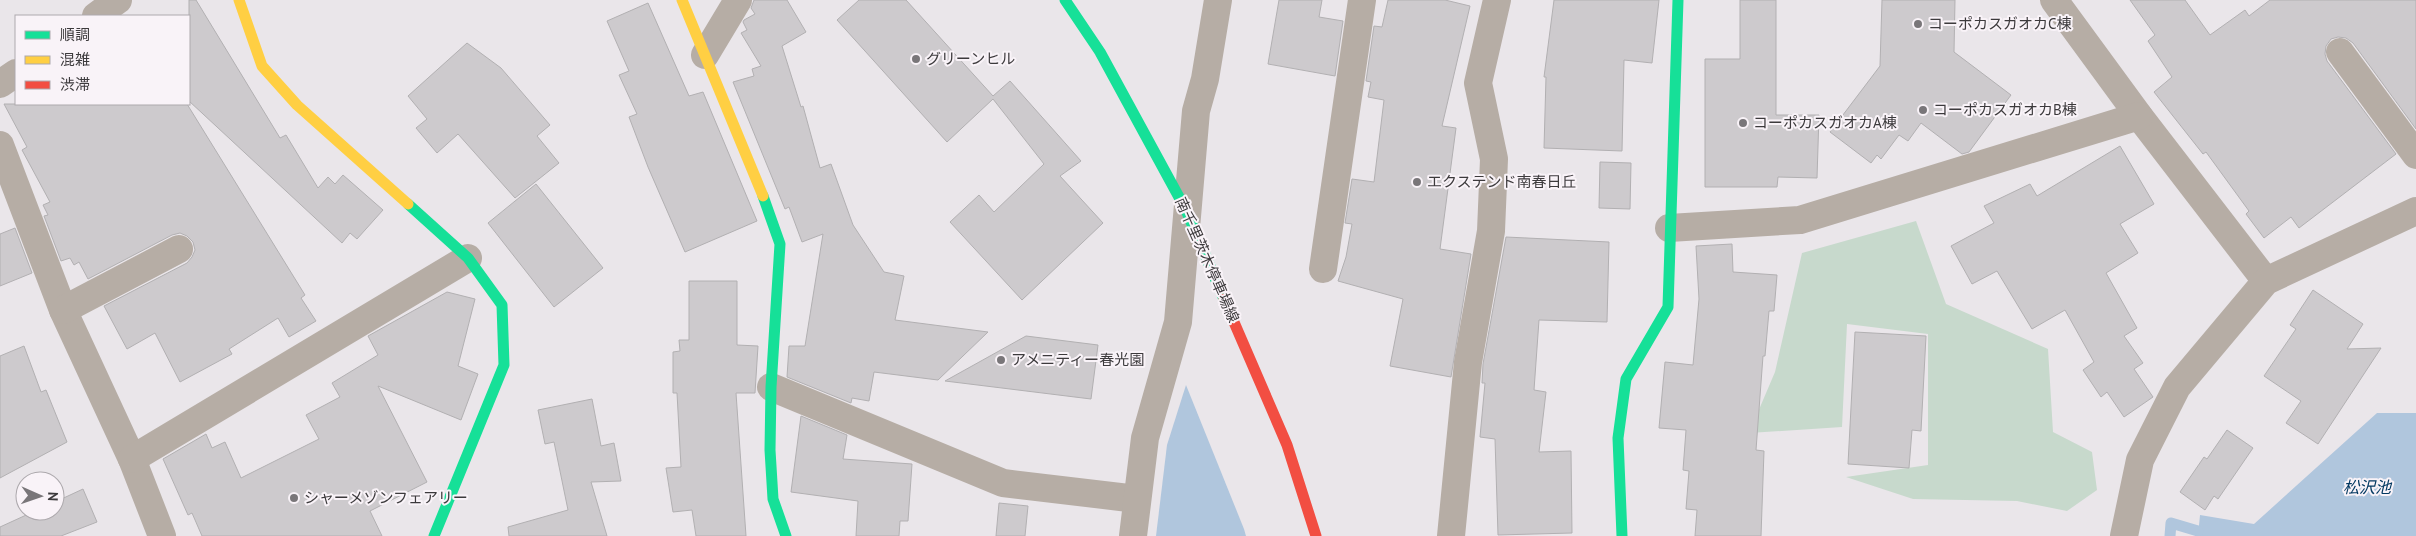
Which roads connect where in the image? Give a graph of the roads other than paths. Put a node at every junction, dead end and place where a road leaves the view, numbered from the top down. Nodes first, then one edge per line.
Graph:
1 (118, 0) edge
2 (239, 0) edge
3 (682, 0) edge
4 (738, 0) edge
5 (1066, 0) edge
6 (1218, 0) edge
7 (1362, 0) edge
8 (1497, 0) edge
9 (1678, 0) edge
10 (2054, 0) edge
11 (97, 15) edge
12 (2340, 52) dead end
13 (705, 55) junction
14 (15, 74) edge
15 (0, 84) edge
16 (2139, 116) junction
17 (0, 145) edge
18 (2416, 155) edge
19 (1186, 210) junction
20 (2416, 211) edge
21 (1669, 228) junction
22 (179, 249) dead end
23 (468, 258) junction
24 (1323, 269) dead end
25 (2266, 281) junction
26 (63, 310) junction
27 (771, 387) junction
28 (132, 459) junction
29 (1137, 500) junction
30 (162, 536) edge
31 (434, 536) edge
32 (786, 536) edge
33 (1133, 536) edge
34 (1316, 536) edge
35 (1451, 536) edge
36 (1622, 536) edge
37 (2124, 536) edge

1 - 11 street
2 - 23 street
3 - 13 street
4 - 13 street
5 - 19 street, 南千里茨木停車場線
6 - 19 street
7 - 24 street
8 - 35 street
9 - 21 street
10 - 16 street
12 - 18 street
13 - 27 street
14 - 15 street
16 - 21 street
16 - 25 street
17 - 26 street
19 - 29 street
19 - 34 street, 南千里茨木停車場線
20 - 25 street
21 - 36 street
22 - 26 street
23 - 28 street
23 - 31 street
25 - 37 street
26 - 28 street
27 - 29 street
27 - 32 street
28 - 30 street
29 - 33 street

